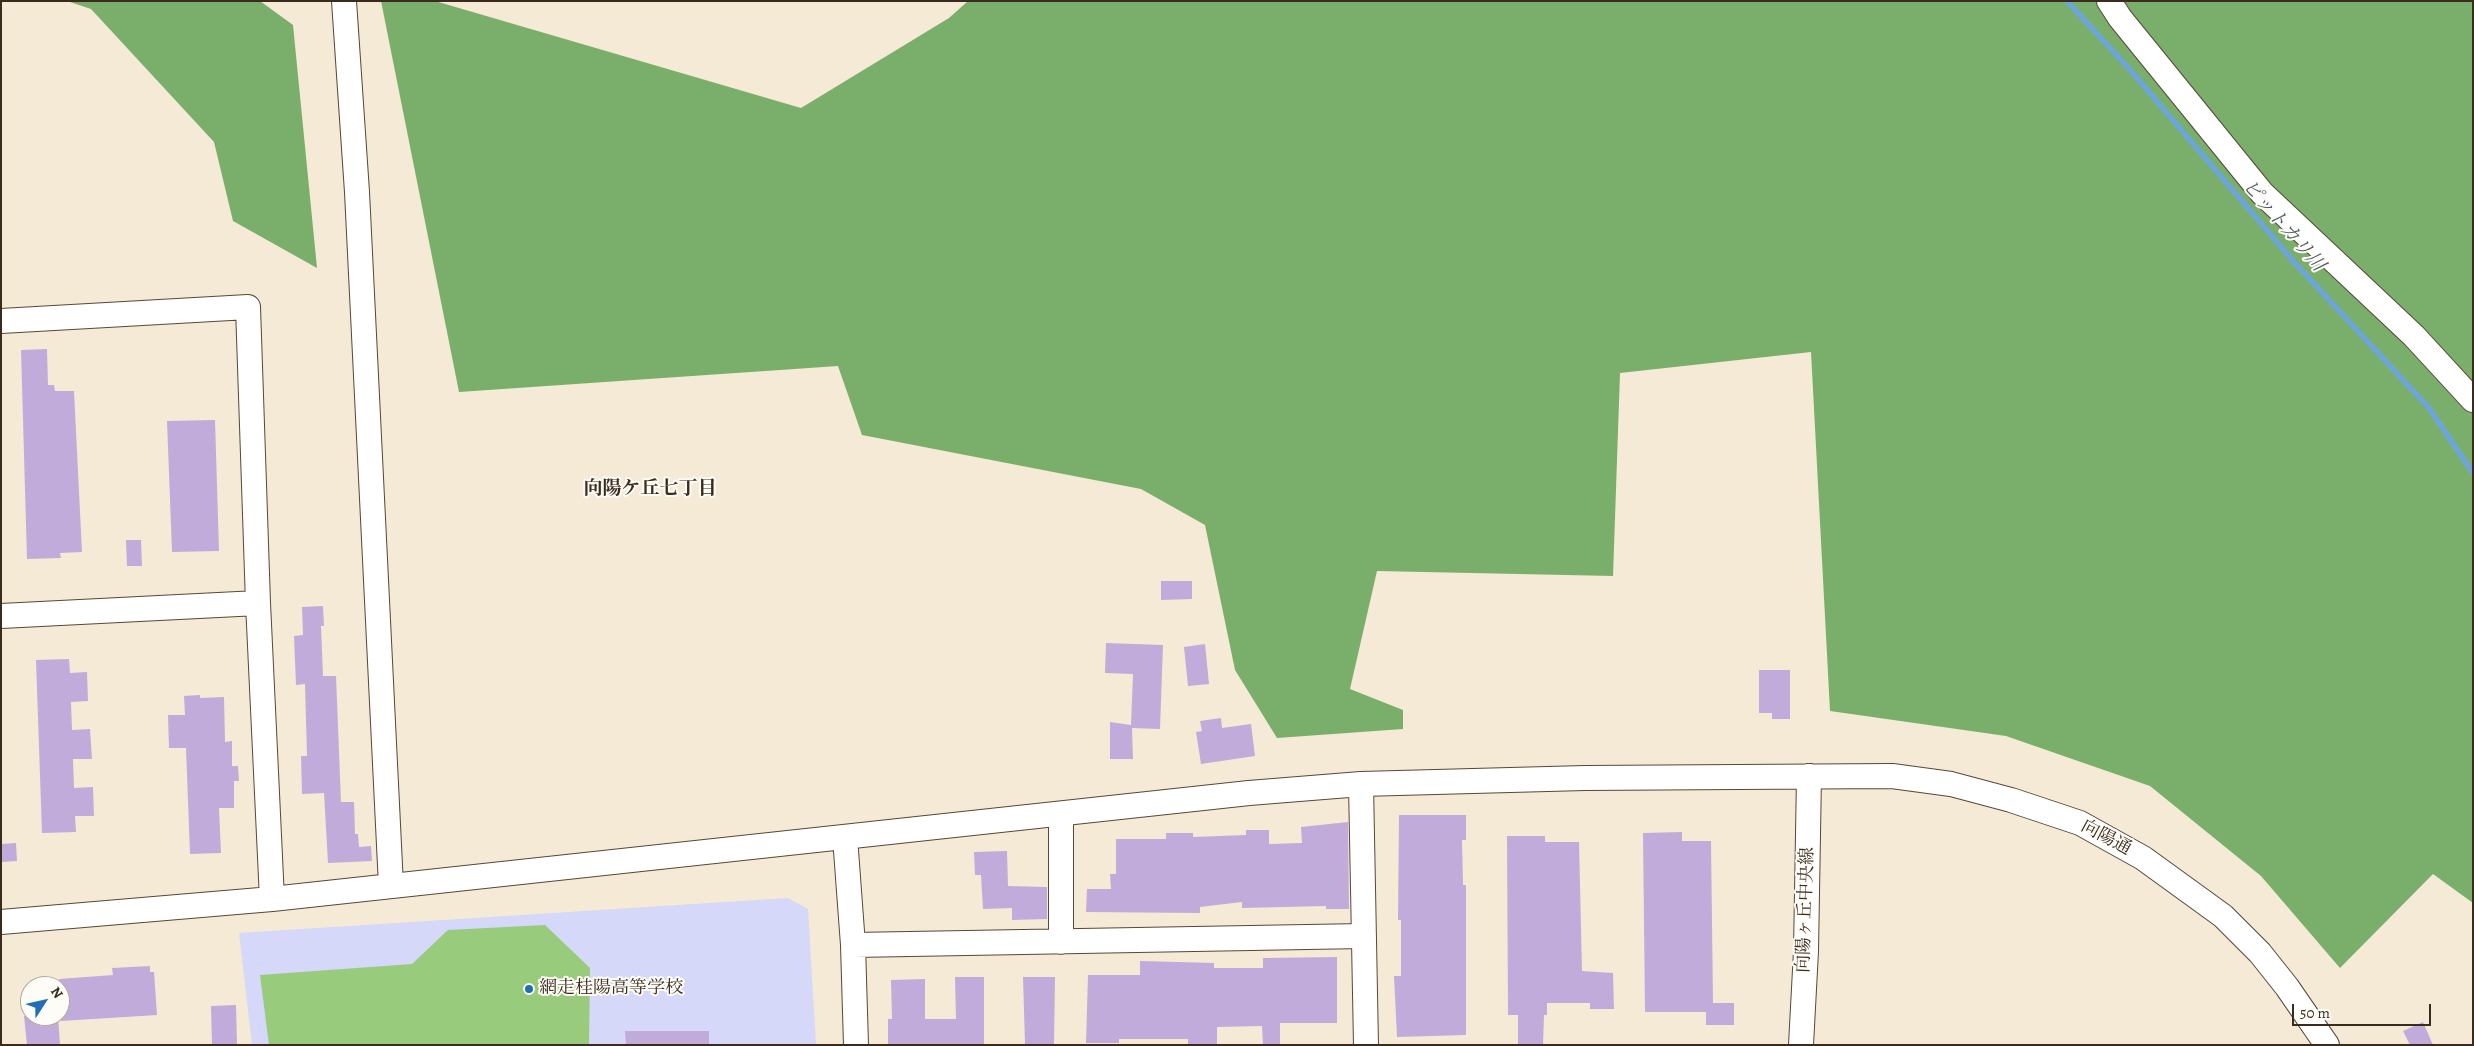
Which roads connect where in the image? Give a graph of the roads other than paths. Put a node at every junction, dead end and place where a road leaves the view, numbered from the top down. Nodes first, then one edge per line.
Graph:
1 (344, 1) edge
2 (2109, 1) edge
3 (1, 321) edge
4 (2473, 400) edge
5 (258, 603) junction
6 (1, 616) edge
7 (1809, 776) junction
8 (1360, 784) junction
9 (1060, 815) junction
10 (845, 837) junction
11 (391, 886) junction
12 (272, 899) junction
13 (1, 922) edge
14 (1364, 936) junction
15 (1061, 942) junction
16 (853, 945) junction
17 (856, 1045) edge
18 (1366, 1045) edge
19 (1801, 1045) edge
20 (2327, 1045) edge

1 - 11 street
2 - 4 street
3 - 5 street
5 - 6 street
5 - 12 street
7 - 8 street, 向陽通
7 - 19 street, 向陽ヶ丘中央線
7 - 20 street, 向陽通
8 - 9 street, 向陽通
8 - 14 street
9 - 10 street, 向陽通
9 - 15 street
10 - 11 street, 向陽通
10 - 16 street
11 - 12 street, 向陽通
12 - 13 street, 向陽通
14 - 15 street
14 - 18 street
15 - 16 street
16 - 17 street

